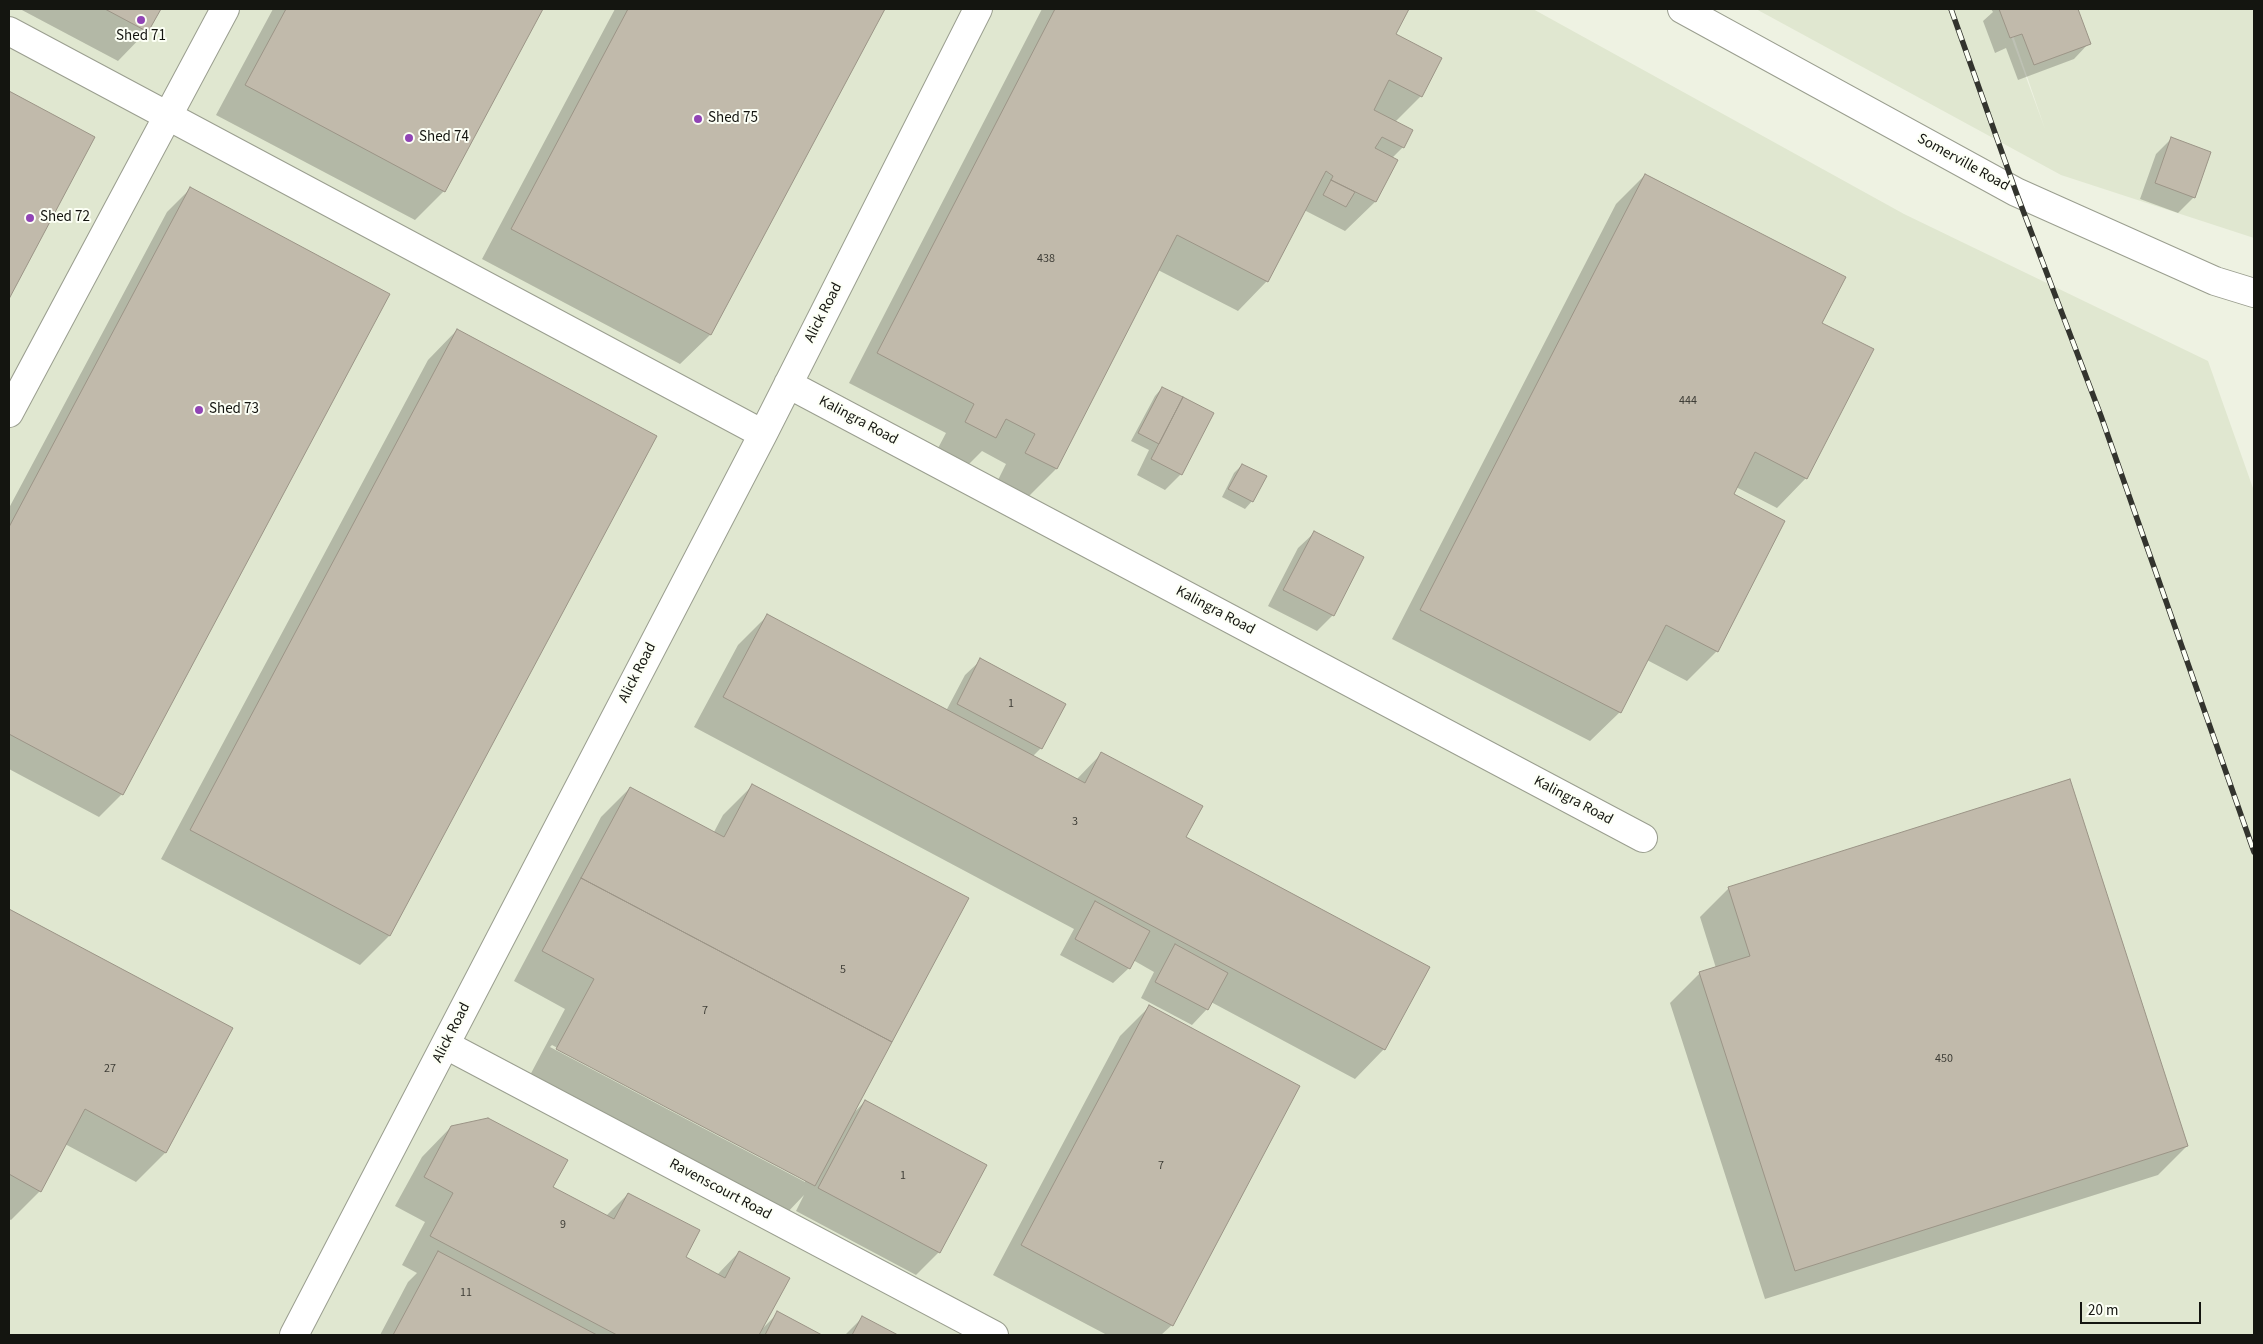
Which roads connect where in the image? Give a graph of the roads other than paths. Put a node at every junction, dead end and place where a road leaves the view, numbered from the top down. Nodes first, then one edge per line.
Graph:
1 (225, 9) edge
2 (978, 9) edge
3 (1682, 9) edge
4 (9, 31) edge
5 (168, 116) junction
6 (2254, 293) edge
7 (788, 384) junction
8 (9, 413) edge
9 (763, 434) junction
10 (1643, 838) dead end
11 (446, 1044) junction
12 (294, 1335) edge
13 (994, 1335) edge

1 - 5 street
2 - 7 street, Alick Road
3 - 6 street, Somerville Road
4 - 5 street
5 - 8 street
5 - 9 street
7 - 9 street, Alick Road
7 - 10 street, Kalingra Road
9 - 11 street, Alick Road
11 - 12 street, Alick Road
11 - 13 street, Ravenscourt Road

